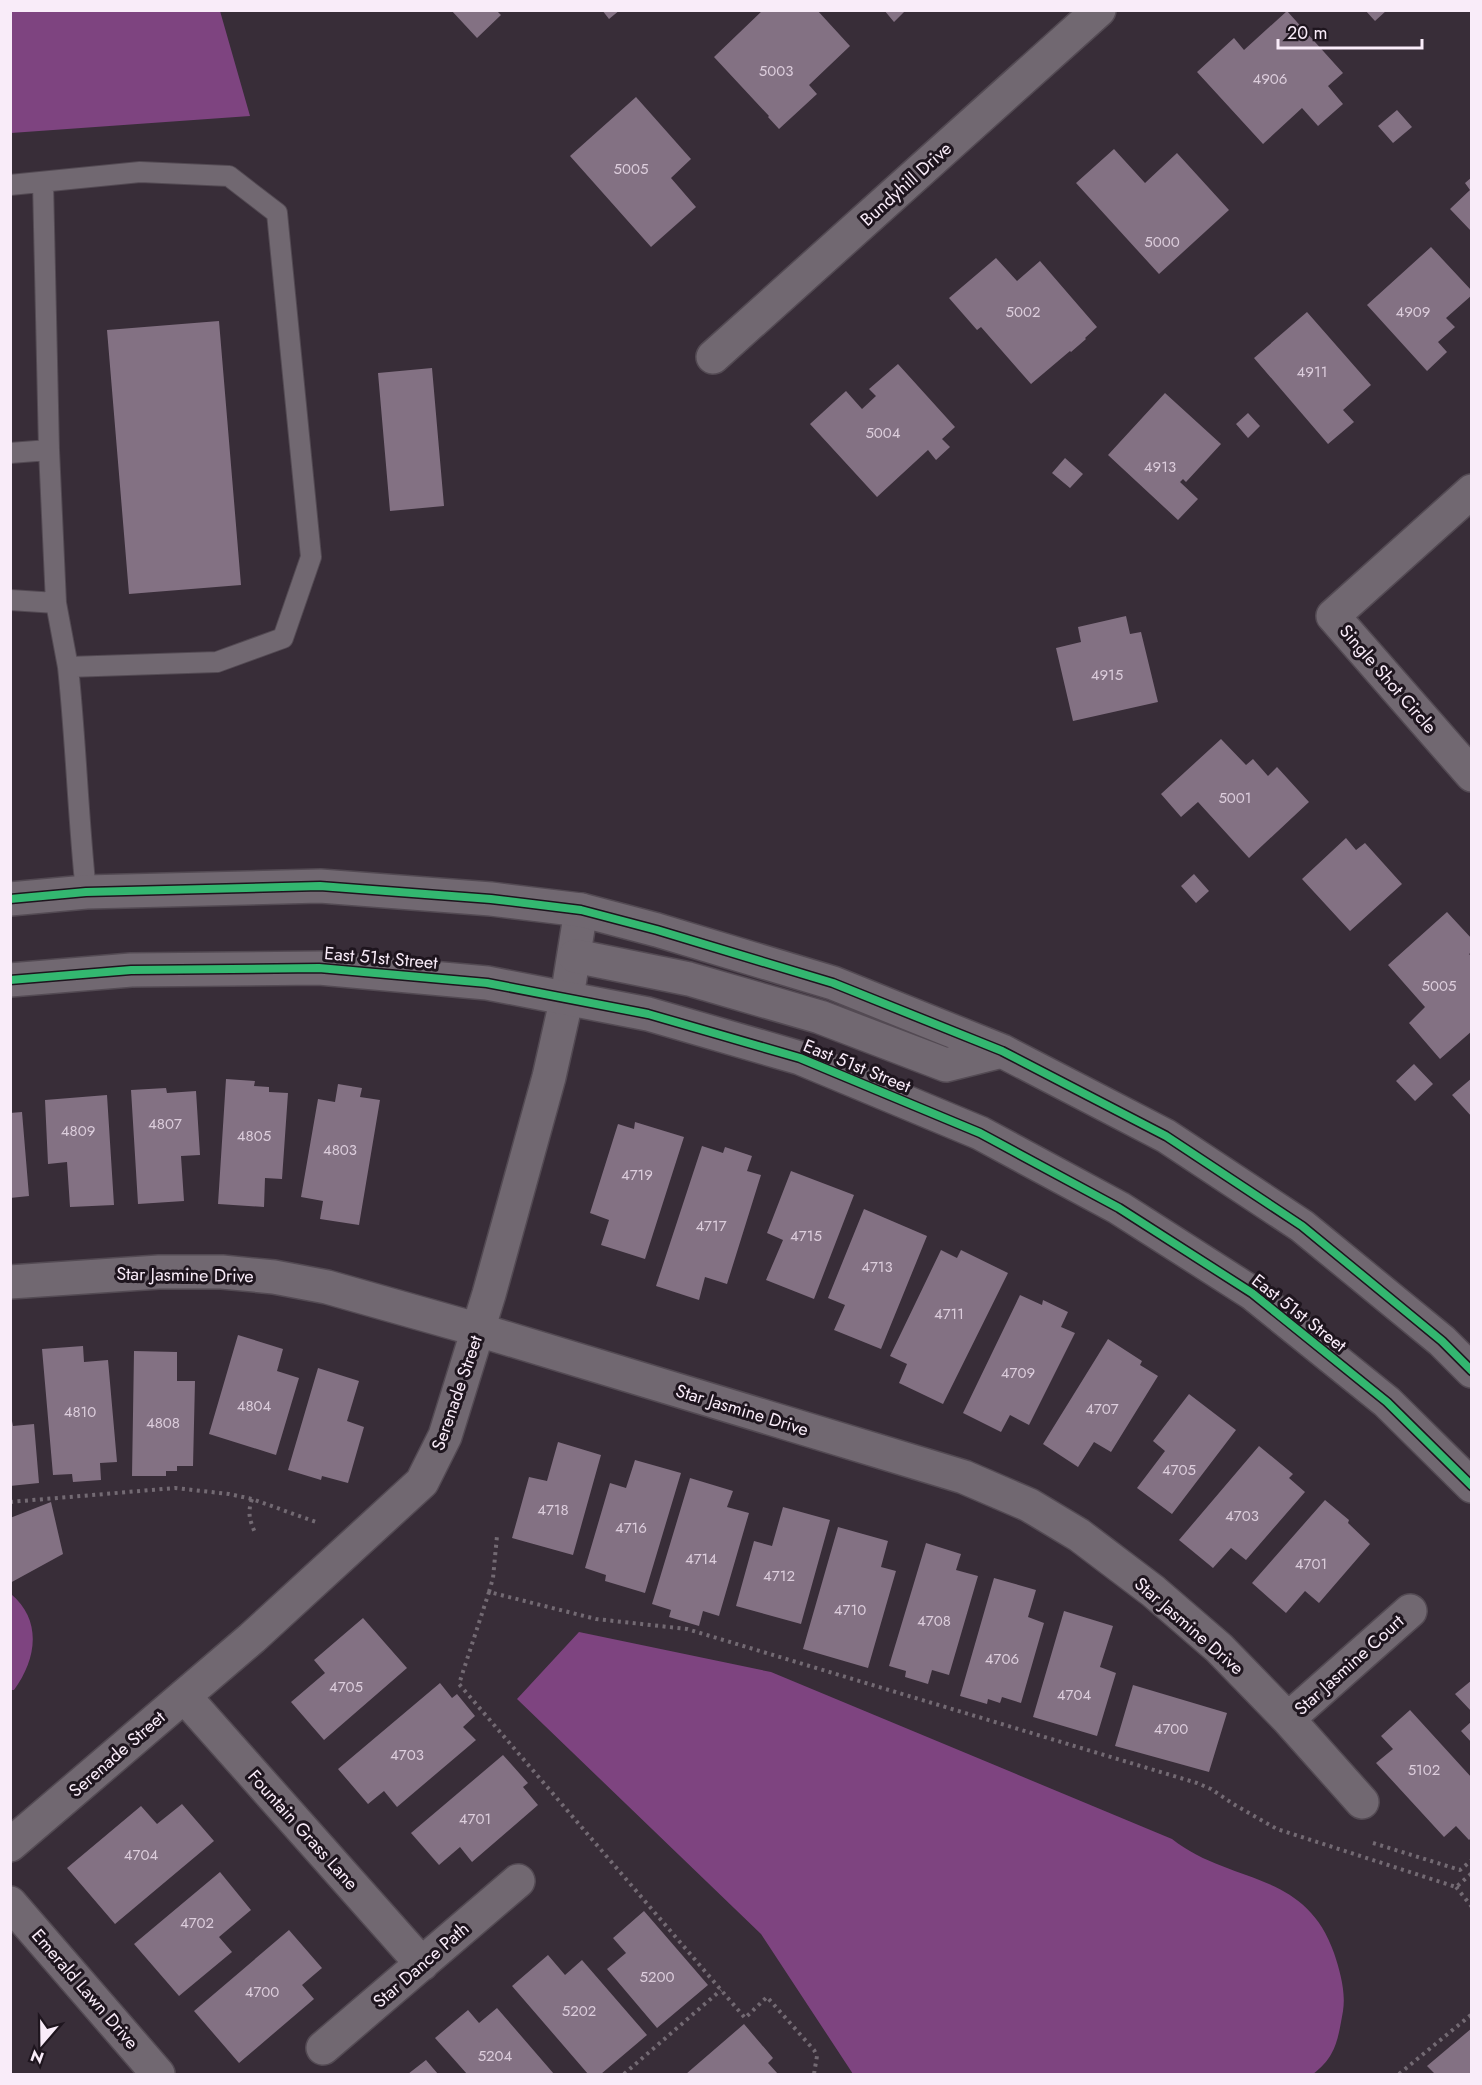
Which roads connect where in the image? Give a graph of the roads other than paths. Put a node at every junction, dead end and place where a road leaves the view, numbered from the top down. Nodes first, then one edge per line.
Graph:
1 (1099, 10) edge
2 (43, 182) junction
3 (10, 185) edge
4 (713, 357) dead end
5 (49, 450) junction
6 (10, 453) edge
7 (1472, 491) edge
8 (10, 600) edge
9 (56, 603) junction
10 (68, 667) junction
11 (1472, 775) edge
12 (86, 892) junction
13 (10, 899) edge
14 (581, 910) junction
15 (575, 956) junction
16 (10, 980) edge
17 (567, 997) junction
18 (1002, 1051) junction
19 (10, 1282) edge
20 (479, 1330) junction
21 (1472, 1371) edge
22 (1472, 1486) edge
23 (1410, 1611) dead end
24 (184, 1696) junction
25 (1288, 1719) junction
26 (1362, 1802) dead end
27 (10, 1845) edge
28 (518, 1881) dead end
29 (10, 1903) edge
30 (422, 1964) junction
31 (323, 2048) dead end
32 (159, 2074) edge

1 - 4 street, Bundyhill Drive
2 - 3 lane
2 - 5 lane
2 - 10 lane
5 - 6 lane
5 - 9 lane
7 - 11 street, Single Shot Circle
8 - 9 lane
9 - 10 lane
10 - 12 lane
12 - 13 street
12 - 14 street
14 - 15 street, Serenade Street
14 - 18 street
15 - 17 street, Serenade Street
15 - 18 street
16 - 17 street, East 51st Street
17 - 20 street, Serenade Street
17 - 22 street, East 51st Street
18 - 21 street
19 - 20 street, Star Jasmine Drive
20 - 24 street, Serenade Street
20 - 25 street, Star Jasmine Drive
23 - 25 street, Star Jasmine Court
24 - 27 street, Serenade Street
24 - 30 street, Fountain Grass Lane
25 - 26 street, Star Jasmine Drive
28 - 30 street, Star Dance Path
29 - 32 street, Emerald Lawn Drive
30 - 31 street, Star Dance Path

